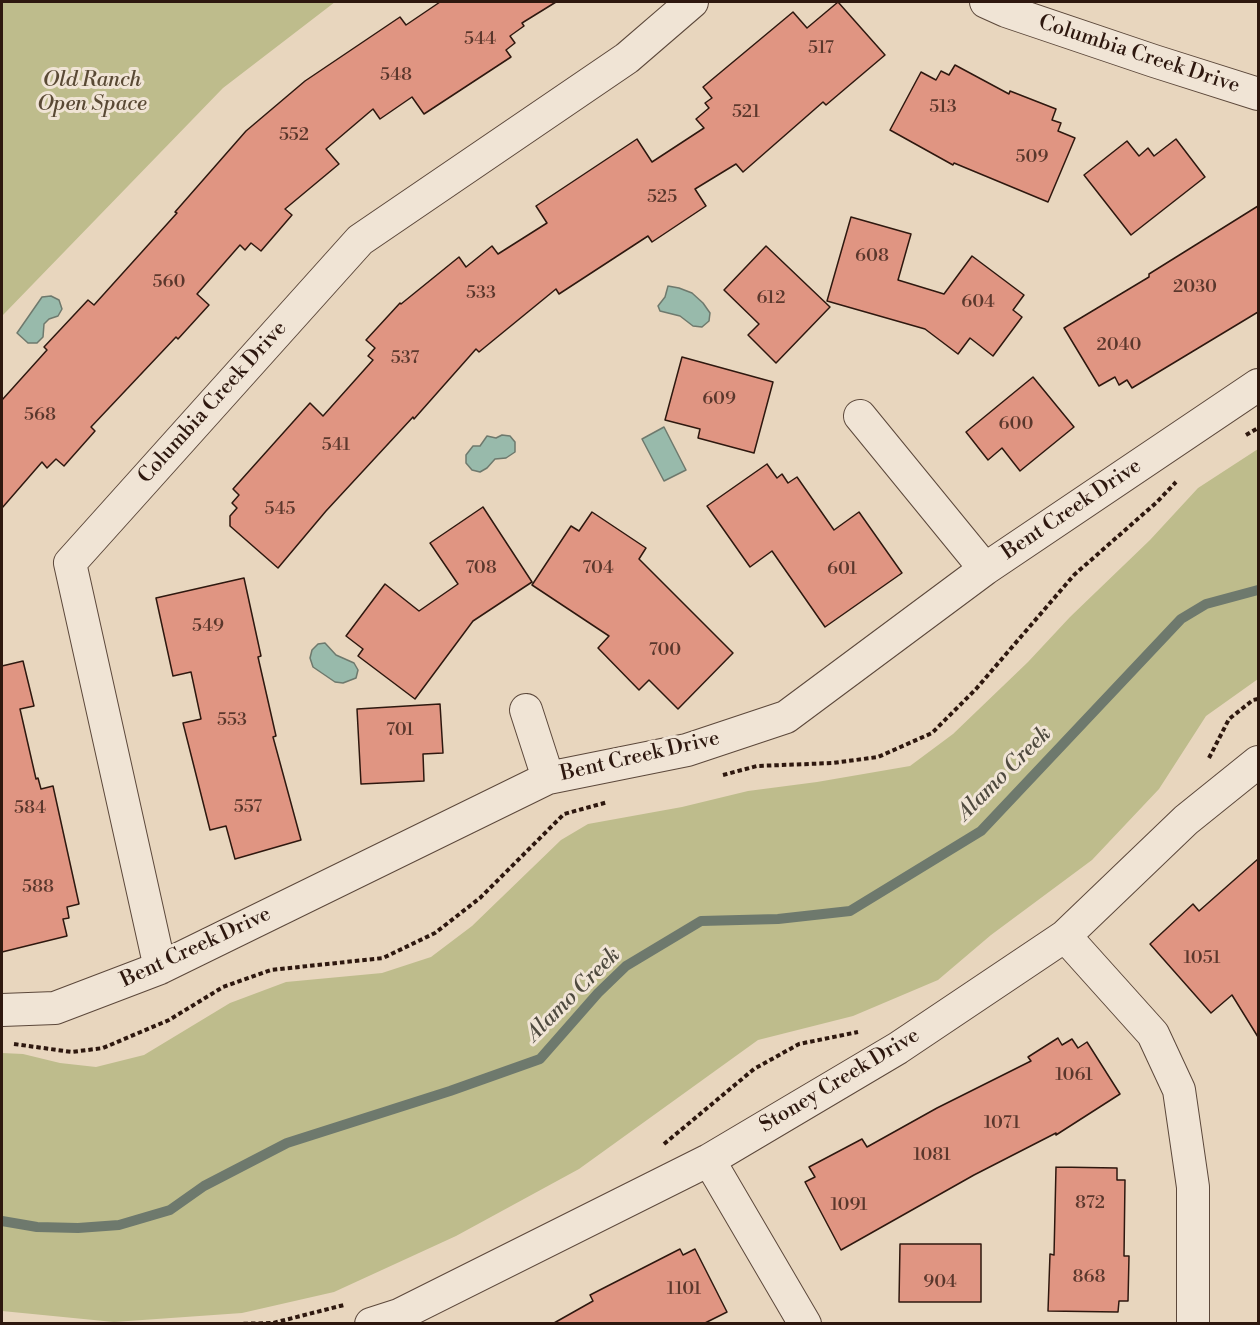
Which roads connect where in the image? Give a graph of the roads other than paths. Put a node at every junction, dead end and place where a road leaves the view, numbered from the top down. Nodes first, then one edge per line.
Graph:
1 (692, 2) edge
2 (986, 2) edge
3 (1258, 94) edge
4 (1258, 385) edge
5 (860, 416) dead end
6 (985, 569) junction
7 (526, 710) dead end
8 (1258, 762) edge
9 (548, 778) junction
10 (1065, 936) junction
11 (160, 968) junction
12 (2, 1010) edge
13 (709, 1160) junction
14 (362, 1313) edge
15 (805, 1323) edge
16 (1193, 1323) edge

1 - 11 street, Columbia Creek Drive
2 - 3 street, Columbia Creek Drive
4 - 6 street, Bent Creek Drive
5 - 6 street
6 - 9 street, Bent Creek Drive
7 - 9 street
8 - 10 street, Stoney Creek Drive
9 - 11 street, Bent Creek Drive
10 - 13 street, Stoney Creek Drive
10 - 16 street
11 - 12 street, Bent Creek Drive
13 - 14 street, Stoney Creek Drive
13 - 15 street

